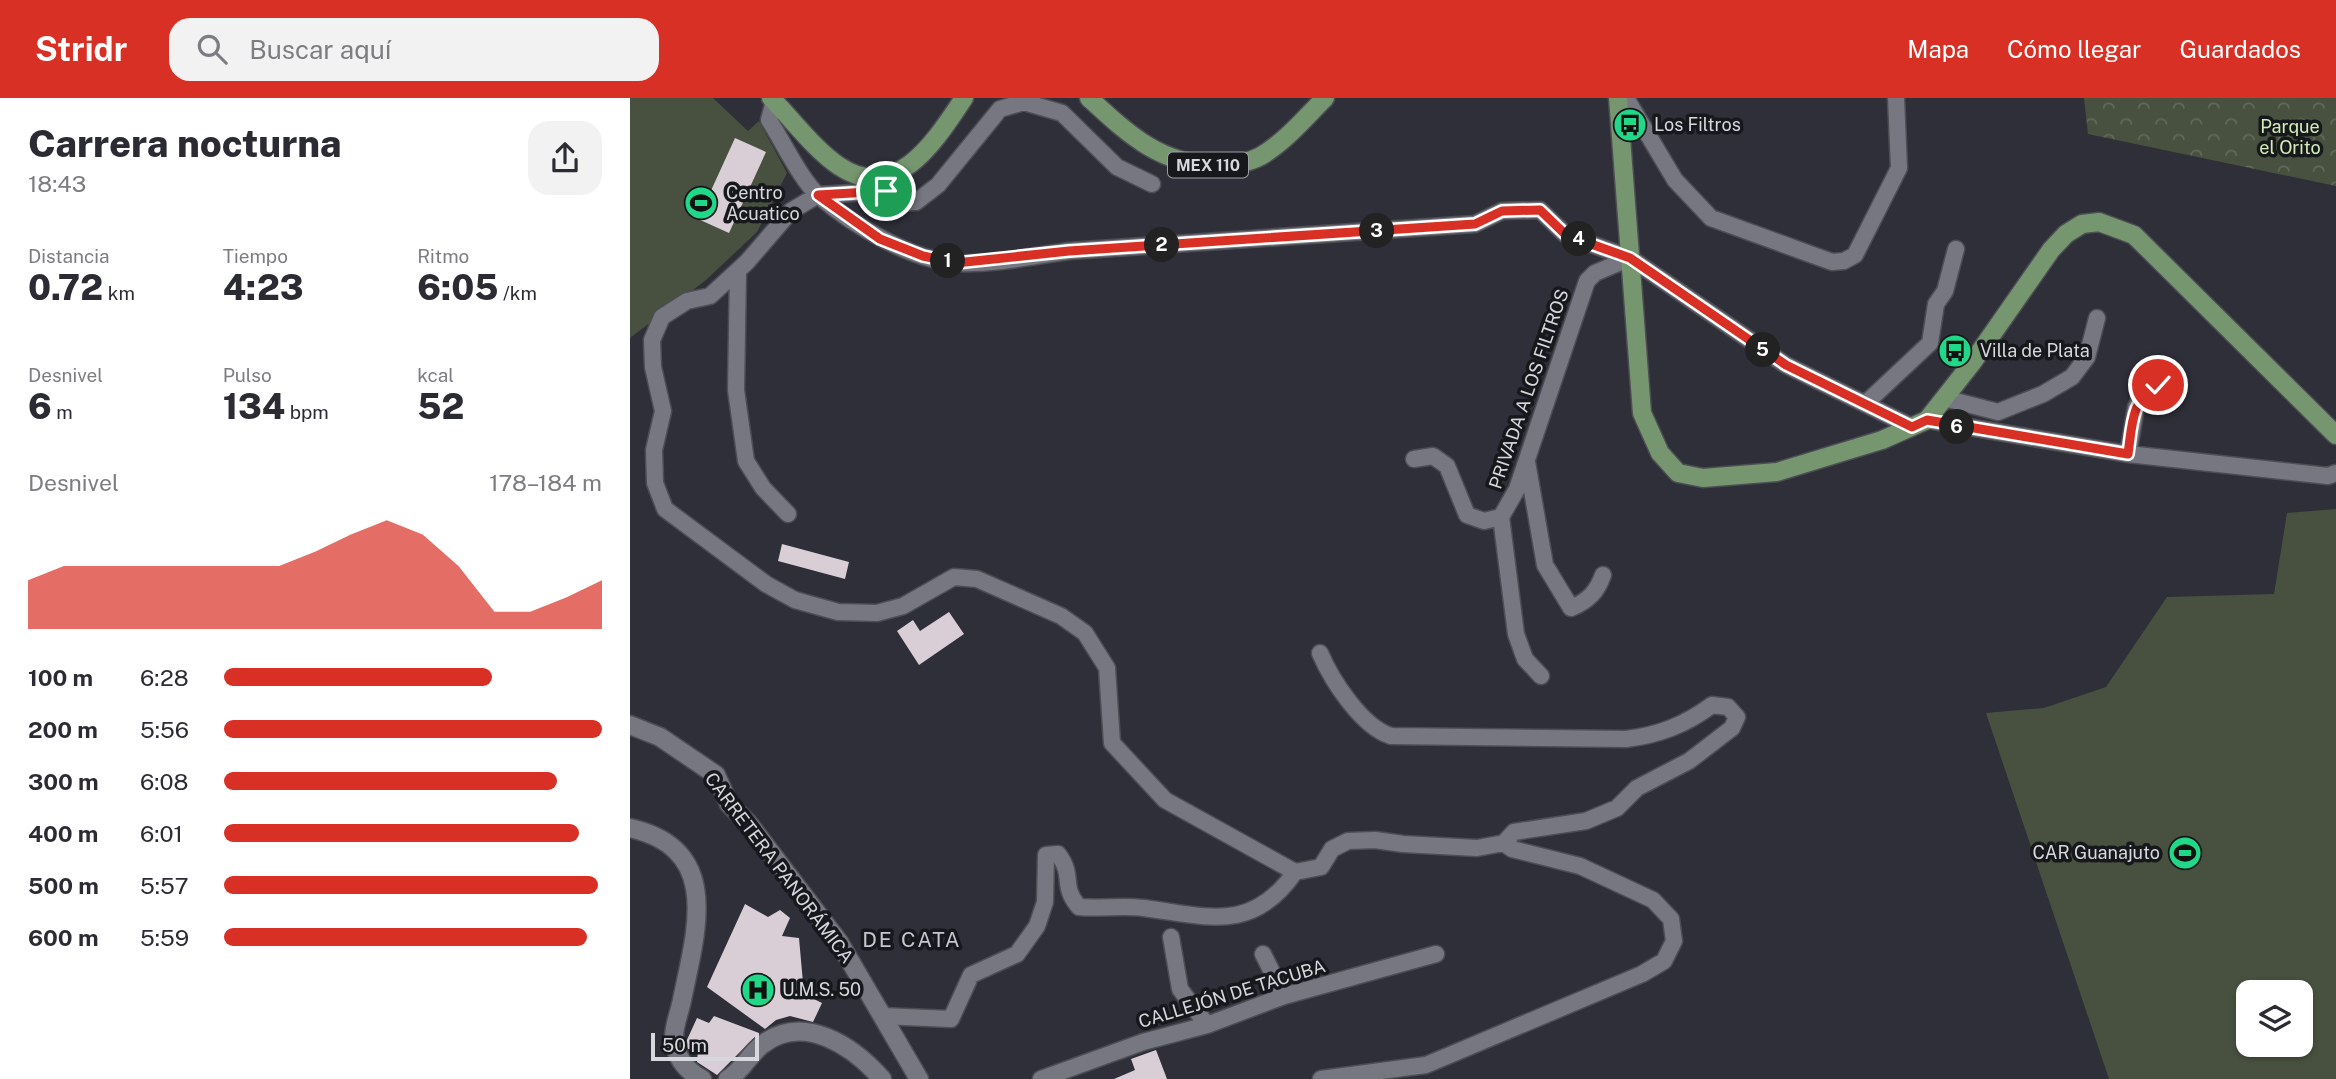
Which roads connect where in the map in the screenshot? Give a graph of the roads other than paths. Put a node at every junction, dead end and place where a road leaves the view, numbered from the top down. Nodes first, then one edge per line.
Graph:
1 (964, 98) edge
2 (1089, 98) edge
3 (1325, 98) edge
4 (1618, 98) edge
5 (1626, 98) edge
6 (1896, 98) edge
7 (772, 99) edge
8 (905, 168) junction
9 (1152, 184) dead end
10 (886, 191) junction
11 (818, 195) junction
12 (1956, 248) dead end
13 (1630, 258) junction
14 (738, 271) junction
15 (2097, 318) dead end
16 (2171, 382) dead end
17 (1944, 398) junction
18 (1865, 404) junction
19 (1920, 424) junction
20 (2336, 435) edge
21 (2128, 454) junction
22 (1414, 459) dead end
23 (1527, 459) junction
24 (2336, 473) edge
25 (788, 514) dead end
26 (1501, 517) junction
27 (1603, 575) dead end
28 (1320, 653) dead end
29 (1541, 676) dead end
30 (630, 724) edge
31 (630, 828) edge
32 (1504, 843) junction
33 (1295, 872) junction
34 (1171, 937) dead end
35 (1263, 954) dead end
36 (1436, 954) dead end
37 (1284, 996) junction
38 (882, 1016) junction
39 (1207, 1025) junction
40 (702, 1079) edge
41 (728, 1079) edge
42 (881, 1079) edge
43 (919, 1079) edge
44 (1041, 1079) edge
45 (1321, 1079) edge

1 - 8 main road
2 - 3 main road, MEX 110
4 - 13 main road
5 - 6 street
7 - 8 main road
7 - 11 street
8 - 10 street
9 - 10 street
10 - 11 street
11 - 13 street
11 - 14 street
12 - 18 street
13 - 18 street
13 - 19 main road
13 - 23 street, PRIVADA A LOS FILTROS
14 - 25 street
14 - 33 street
15 - 17 street
16 - 21 street
17 - 19 main road
17 - 20 main road
18 - 19 street
19 - 21 street
21 - 24 street
22 - 26 street, PRIVADA A LOS FILTROS
23 - 26 street, PRIVADA A LOS FILTROS
23 - 27 street
26 - 29 street
28 - 32 street
30 - 38 street, CARRETERA PANORÁMICA
31 - 40 street
32 - 33 street
32 - 45 street
33 - 38 street
34 - 39 street
35 - 37 street
36 - 37 street, CALLEJÓN DE TACUBA
37 - 39 street, CALLEJÓN DE TACUBA
38 - 43 street, CARRETERA PANORÁMICA
39 - 44 street, CALLEJÓN DE TACUBA
41 - 42 street

